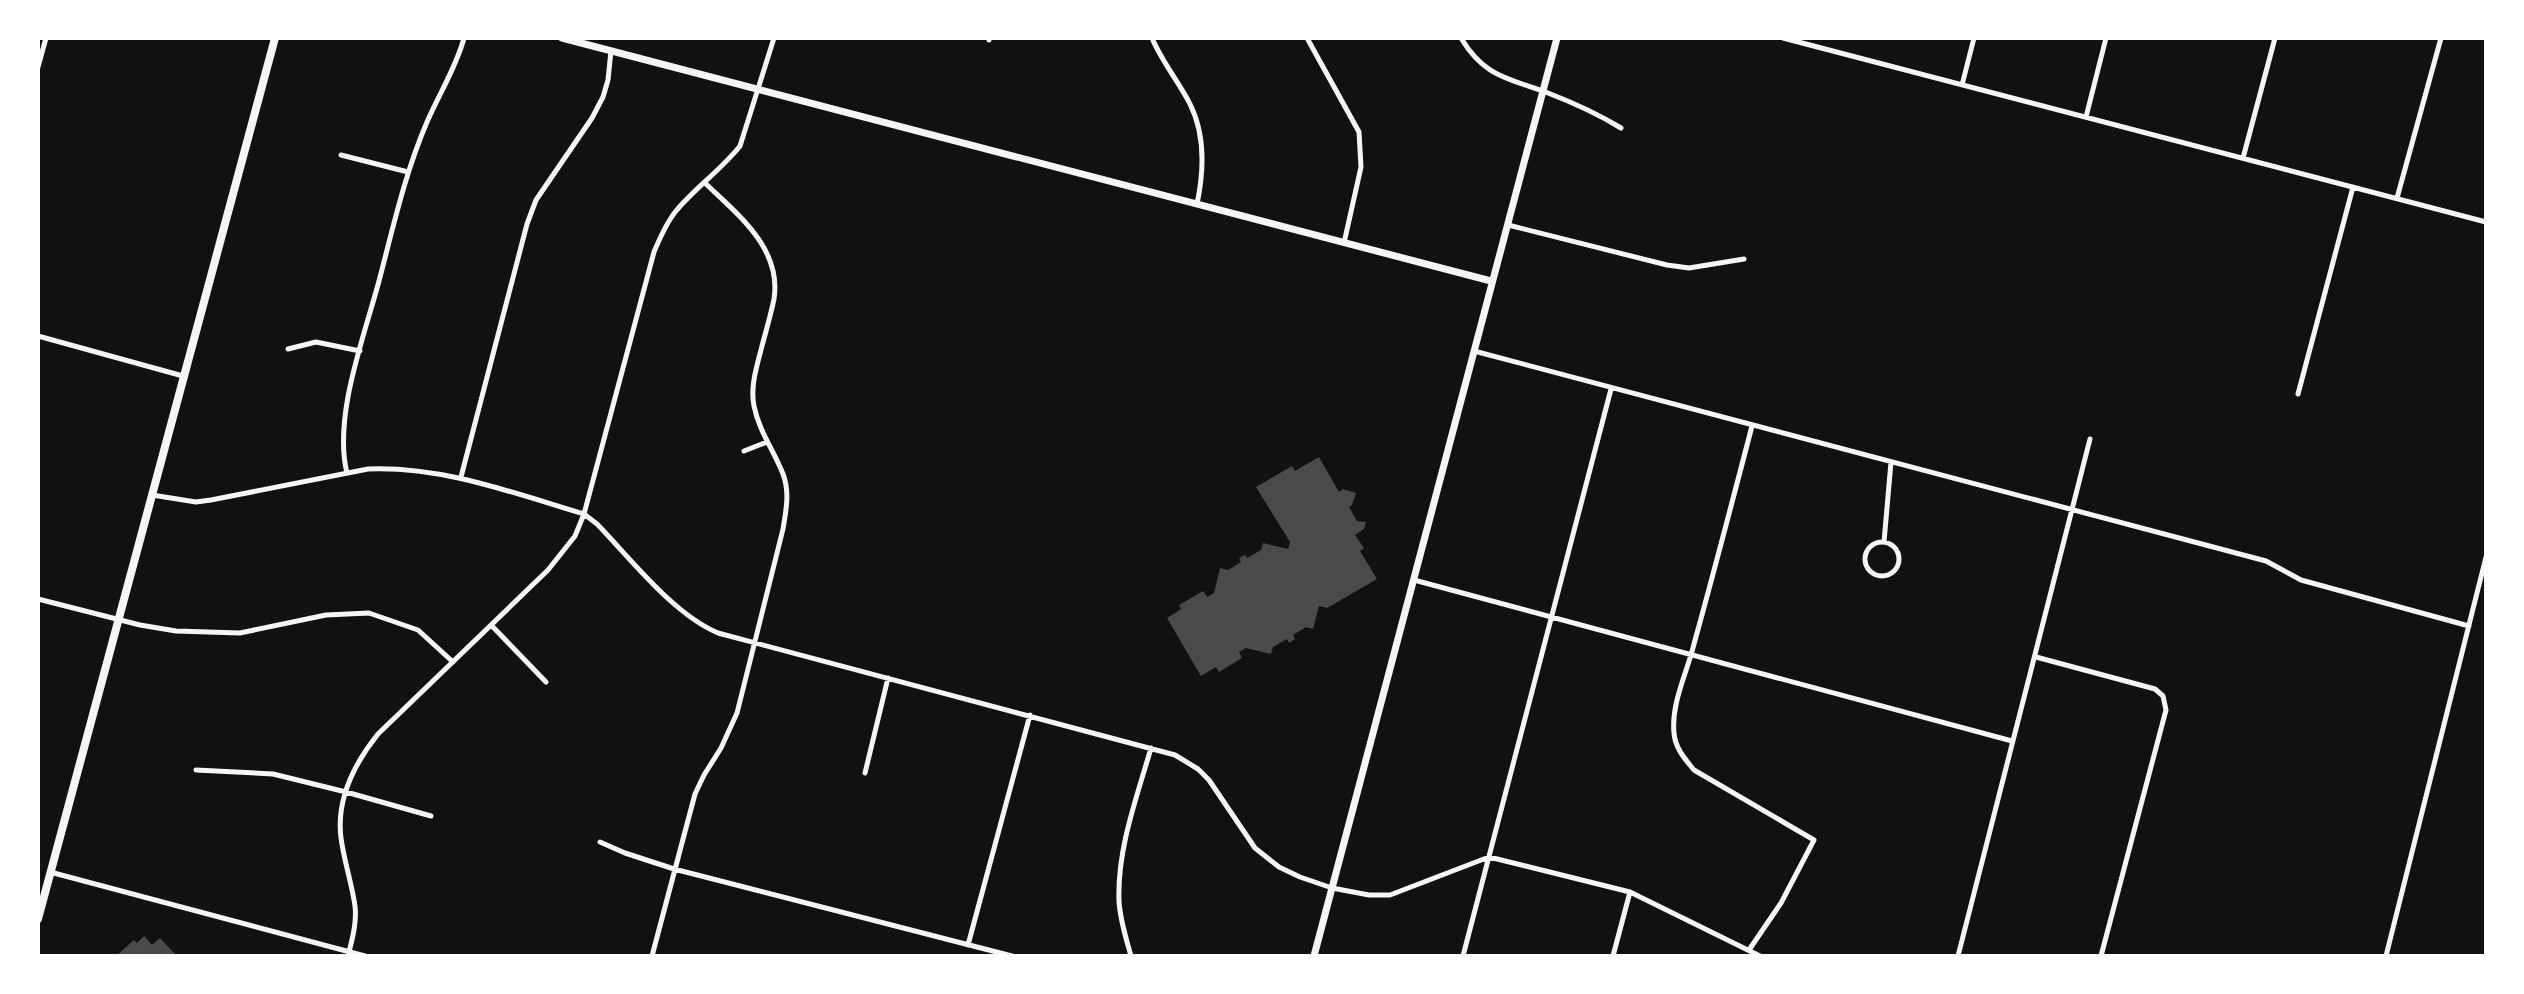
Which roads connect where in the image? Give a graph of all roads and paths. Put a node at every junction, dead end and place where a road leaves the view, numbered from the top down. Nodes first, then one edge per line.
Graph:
1 (46, 38) edge
2 (275, 38) edge
3 (464, 38) edge
4 (562, 38) edge
5 (774, 38) edge
6 (1152, 38) edge
7 (1307, 38) edge
8 (1461, 38) edge
9 (1557, 38) edge
10 (1783, 38) edge
11 (1974, 38) edge
12 (2106, 38) edge
13 (2275, 38) edge
14 (2441, 38) edge
15 (1808, 41) edge
16 (611, 51) junction
17 (39, 58) edge
18 (38, 67) edge
19 (1962, 85) junction
20 (759, 90) junction
21 (1543, 91) junction
22 (2086, 117) junction
23 (1621, 128) dead end
24 (341, 155) dead end
25 (2243, 158) junction
26 (408, 172) junction
27 (705, 183) junction
28 (2353, 187) junction
29 (2397, 198) junction
30 (1197, 204) junction
31 (2486, 222) edge
32 (1507, 225) junction
33 (1344, 243) junction
34 (1744, 259) dead end
35 (1491, 281) junction
36 (38, 336) edge
37 (288, 349) dead end
38 (360, 351) junction
39 (1474, 351) junction
40 (183, 376) junction
41 (1611, 389) junction
42 (2298, 394) dead end
43 (1752, 426) junction
44 (2090, 439) dead end
45 (767, 442) junction
46 (744, 451) dead end
47 (1891, 462) junction
48 (347, 473) junction
49 (461, 477) junction
50 (151, 495) junction
51 (2071, 509) junction
52 (584, 514) junction
53 (1884, 542) junction
54 (2486, 557) edge
55 (1413, 579) junction
56 (38, 599) edge
57 (1552, 618) junction
58 (118, 619) junction
59 (492, 626) junction
60 (2469, 626) junction
61 (752, 642) junction
62 (1691, 655) junction
63 (2035, 657) junction
64 (453, 662) junction
65 (888, 678) junction
66 (546, 682) dead end
67 (1030, 715) junction
68 (2012, 741) junction
69 (1151, 748) junction
70 (196, 770) dead end
71 (865, 773) dead end
72 (346, 792) junction
73 (431, 816) dead end
74 (600, 842) dead end
75 (1489, 857) junction
76 (674, 869) junction
77 (50, 872) junction
78 (1332, 888) junction
79 (1630, 892) junction
80 (38, 919) edge
81 (968, 945) junction
82 (1749, 950) junction
83 (349, 954) edge
84 (365, 956) edge
85 (652, 956) edge
86 (1012, 956) edge
87 (1131, 956) edge
88 (1314, 956) edge
89 (1463, 956) edge
90 (1613, 956) edge
91 (1760, 956) edge
92 (1958, 956) edge
93 (2101, 956) edge
94 (2386, 956) edge

1 - 17 street
2 - 40 main road
3 - 26 street
4 - 16 street
5 - 20 street
6 - 30 street
7 - 33 street
8 - 21 street
9 - 21 street
10 - 15 street
11 - 19 street
12 - 22 street
13 - 25 street
14 - 29 street
15 - 19 street
16 - 20 street
16 - 49 street
17 - 18 street
19 - 22 street
20 - 27 street
20 - 30 street
21 - 23 street
21 - 32 street
22 - 25 street
24 - 26 street
25 - 28 street
26 - 38 street
27 - 45 street
27 - 52 street
28 - 29 street
28 - 42 street
29 - 31 street
30 - 33 street
32 - 34 street
32 - 35 street
33 - 35 street
35 - 39 street
36 - 40 street
37 - 38 street
38 - 48 street
39 - 41 street
39 - 55 street
40 - 50 main road
41 - 43 street
41 - 57 street
43 - 47 street
43 - 62 street
44 - 51 street
45 - 46 street
45 - 61 street
47 - 51 street
47 - 53 street
48 - 49 street
48 - 50 street
49 - 52 street
50 - 58 main road
51 - 60 street
51 - 63 street
52 - 59 street
52 - 61 street
53 - 53 street
54 - 60 street
55 - 57 street
55 - 78 street
56 - 58 street
57 - 62 street
57 - 75 street
58 - 64 street
58 - 77 main road
59 - 64 street
59 - 66 street
60 - 94 street
61 - 65 street
61 - 76 street
62 - 68 street
62 - 82 street
63 - 68 street
63 - 93 street
64 - 72 street
65 - 67 street
65 - 71 street
67 - 69 street
67 - 81 street
68 - 92 street
69 - 78 street
69 - 87 street
70 - 72 street
72 - 73 street
72 - 83 street
74 - 76 street
75 - 78 street
75 - 79 street
75 - 89 street
76 - 81 street
76 - 85 street
77 - 80 main road
77 - 83 street
78 - 88 street
79 - 82 street
79 - 90 street
81 - 86 street
82 - 91 street
83 - 84 street

